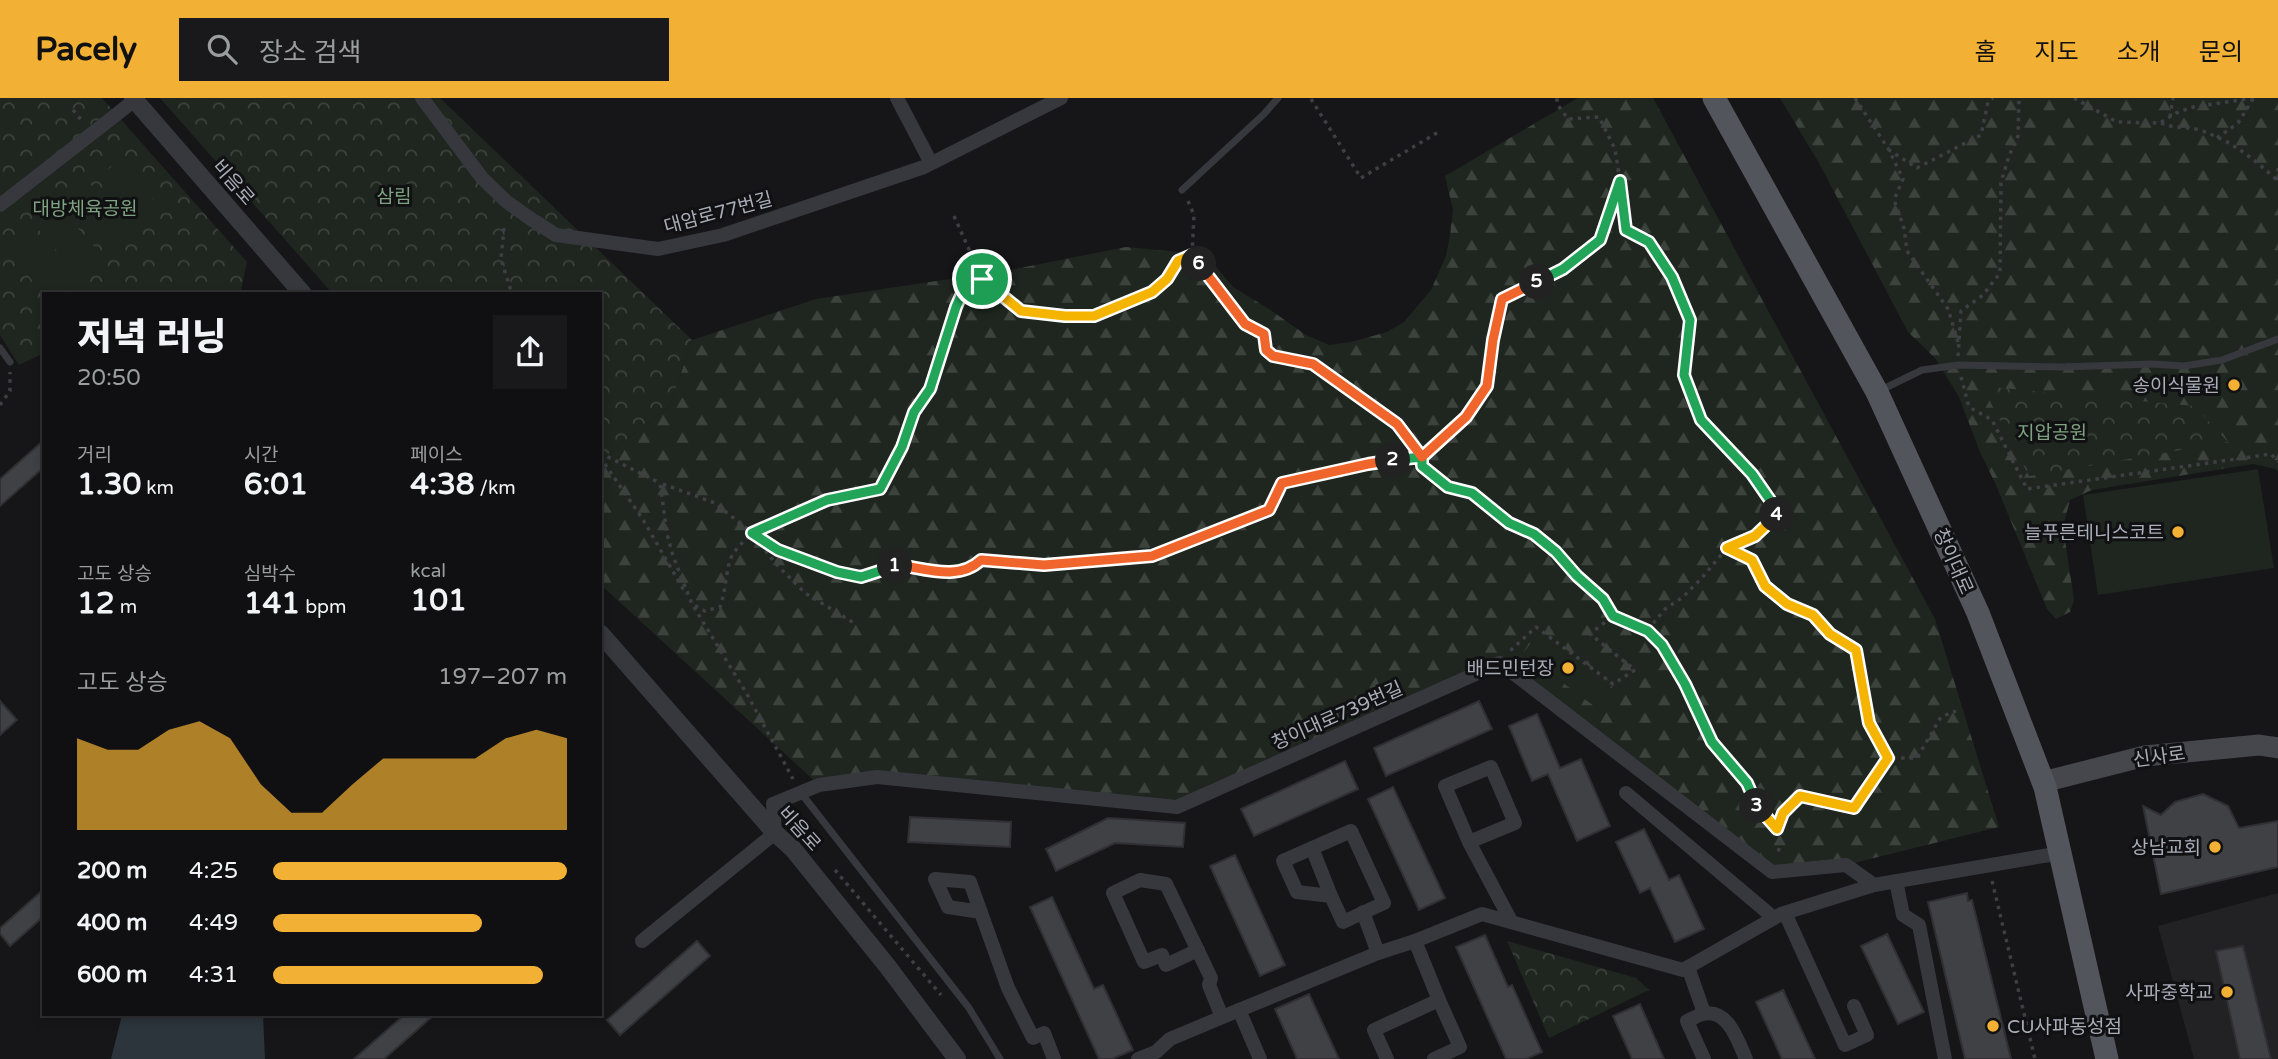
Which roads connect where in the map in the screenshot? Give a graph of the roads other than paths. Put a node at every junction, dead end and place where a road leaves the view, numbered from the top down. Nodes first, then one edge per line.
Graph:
1 (422, 98) edge
2 (897, 98) edge
3 (1061, 98) edge
4 (1278, 98) edge
5 (1714, 98) edge
6 (134, 99) edge
7 (931, 163) junction
8 (1182, 190) dead end
9 (0, 205) edge
10 (301, 292) edge
11 (2278, 339) edge
12 (0, 348) edge
13 (10, 362) road end
14 (1878, 392) junction
15 (602, 635) edge
16 (2278, 748) edge
17 (2043, 782) junction
18 (801, 793) junction
19 (1626, 793) dead end
20 (775, 833) junction
21 (1469, 842) junction
22 (1312, 848) junction
23 (2061, 853) junction
24 (1896, 881) junction
25 (1874, 885) junction
26 (1331, 895) junction
27 (981, 912) dead end
28 (1363, 912) junction
29 (1780, 916) junction
30 (1511, 921) junction
31 (642, 941) dead end
32 (1415, 941) junction
33 (1198, 950) junction
34 (1378, 953) junction
35 (1688, 967) junction
36 (1439, 1000) junction
37 (1854, 1006) dead end
38 (1239, 1010) junction
39 (1704, 1013) junction
40 (1223, 1017) junction
41 (957, 1059) edge
42 (1000, 1059) edge
43 (1054, 1059) edge
44 (1138, 1059) edge
45 (1260, 1059) edge
46 (1387, 1059) edge
47 (1434, 1059) edge
48 (1704, 1059) edge
49 (1746, 1059) edge
50 (1945, 1059) edge
51 (2107, 1059) edge

1 - 7 street, 대암로77번길
2 - 7 street
3 - 7 street, 대암로77번길
4 - 8 lane
5 - 14 main road, 창이대로
6 - 9 street
6 - 10 street, 비음로
11 - 14 lane
12 - 13 lane
14 - 17 main road, 창이대로
15 - 20 street, 비음로
16 - 17 main road, 신사로
17 - 23 main road, 창이대로
18 - 20 street, 창이대로739번길
18 - 25 street, 창이대로739번길
18 - 42 lane
19 - 29 street
20 - 31 street
20 - 41 street, 비음로
21 - 21 street
21 - 30 street
22 - 26 street
22 - 26 street
22 - 28 street
23 - 24 street
23 - 51 main road, 창이대로
24 - 25 street
24 - 50 street
25 - 29 street
26 - 28 street
27 - 43 street
28 - 34 street
29 - 35 street
29 - 37 street
30 - 32 street
30 - 35 street
32 - 34 street
32 - 36 street
33 - 33 street
33 - 40 street
34 - 38 street
35 - 39 street
36 - 46 street
36 - 47 street
38 - 40 street
38 - 45 street
39 - 48 street
39 - 49 street
40 - 44 street

